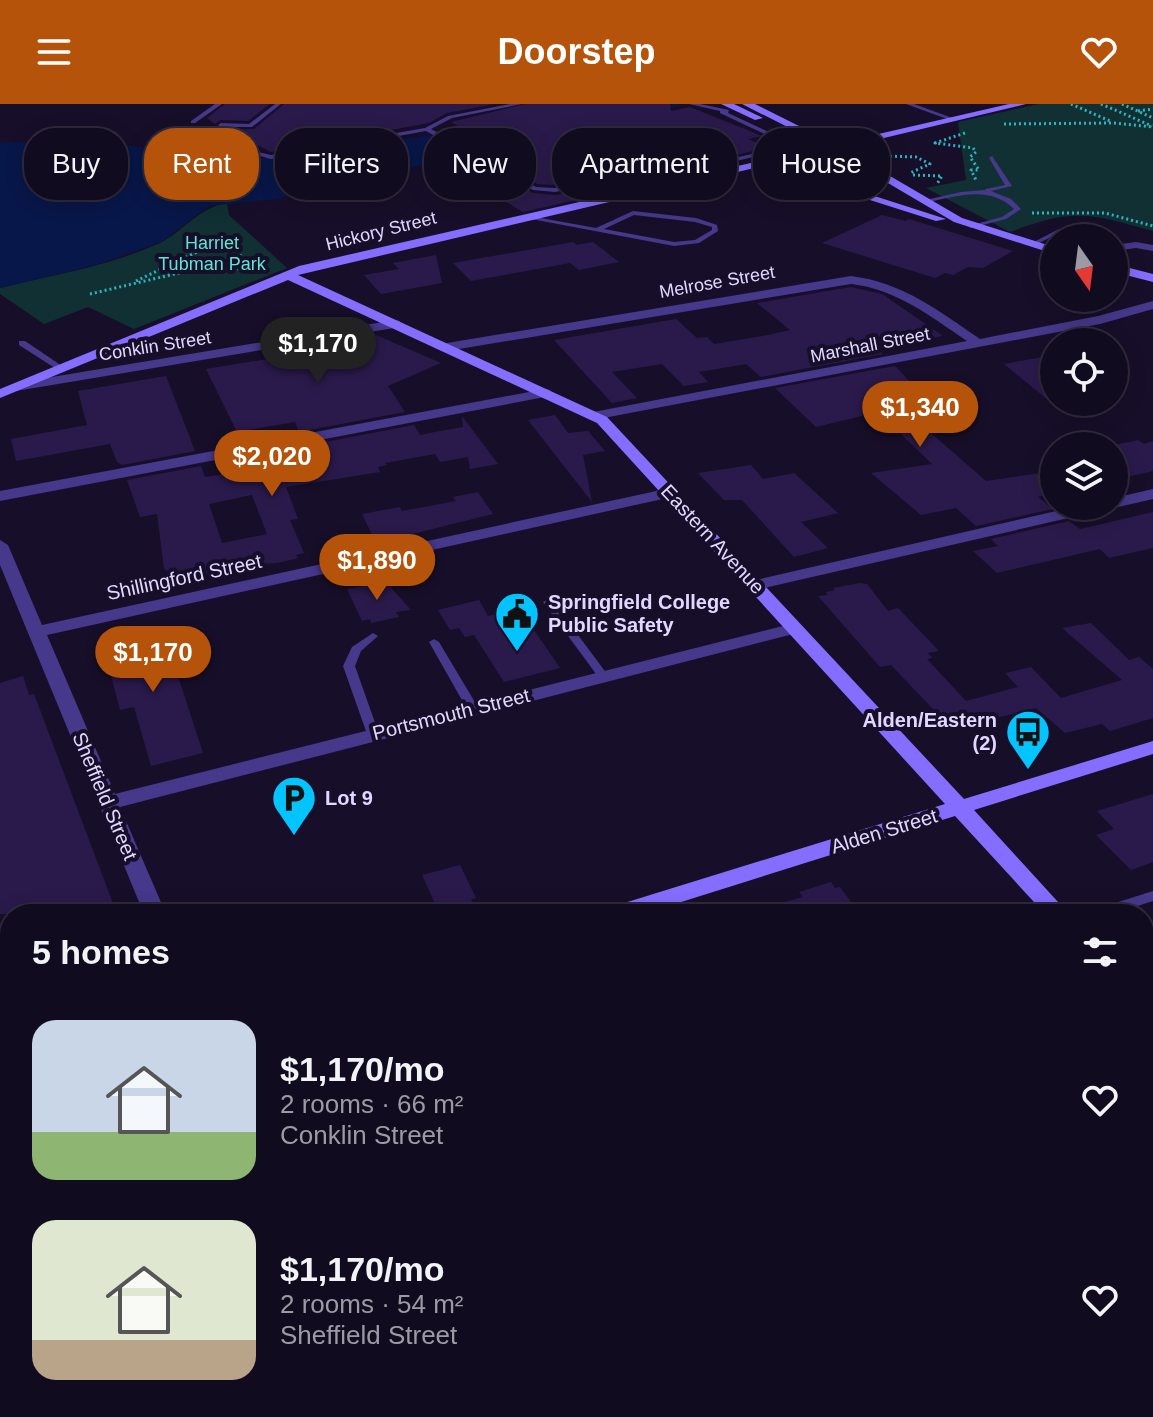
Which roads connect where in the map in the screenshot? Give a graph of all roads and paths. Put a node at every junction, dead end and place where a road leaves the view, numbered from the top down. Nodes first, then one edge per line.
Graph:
1 (219, 104) edge
2 (278, 104) edge
3 (519, 104) edge
4 (692, 104) edge
5 (765, 104) edge
6 (909, 104) edge
7 (1021, 104) edge
8 (1071, 104) edge
9 (1101, 104) edge
10 (1123, 104) edge
11 (1152, 106) edge
12 (746, 107) edge
13 (1109, 107) junction
14 (724, 108) edge
15 (1114, 110) junction
16 (1137, 111) junction
17 (1102, 117) junction
18 (1153, 118) edge
19 (952, 119) junction
20 (193, 122) dead end
21 (1114, 123) dead end
22 (221, 125) dead end
23 (1153, 126) edge
24 (429, 128) edge
25 (759, 128) edge
26 (790, 128) edge
27 (424, 130) edge
28 (890, 133) edge
29 (259, 154) edge
30 (992, 158) dead end
31 (753, 160) edge
32 (753, 160) edge
33 (890, 182) edge
34 (536, 189) edge
35 (981, 192) junction
36 (873, 200) edge
37 (924, 201) junction
38 (1025, 213) dead end
39 (524, 217) junction
40 (971, 226) junction
41 (1153, 226) edge
42 (599, 229) junction
43 (988, 232) junction
44 (1040, 240) edge
45 (240, 244) dead end
46 (1031, 245) junction
47 (1128, 246) edge
48 (1040, 247) edge
49 (1153, 248) edge
50 (197, 252) dead end
51 (240, 268) junction
52 (267, 269) dead end
53 (1128, 272) edge
54 (288, 275) junction
55 (1153, 278) edge
56 (135, 282) junction
57 (240, 283) dead end
58 (90, 294) dead end
59 (1153, 305) edge
60 (395, 324) junction
61 (22, 343) dead end
62 (978, 343) junction
63 (447, 347) junction
64 (61, 368) junction
65 (16, 387) junction
66 (545, 393) junction
67 (0, 394) edge
68 (593, 416) junction
69 (670, 493) junction
70 (1153, 494) edge
71 (0, 496) edge
72 (1128, 500) edge
73 (1040, 520) edge
74 (0, 545) edge
75 (756, 585) junction
76 (548, 602) dead end
77 (795, 628) junction
78 (35, 632) junction
79 (373, 636) dead end
80 (434, 642) dead end
81 (603, 676) junction
82 (473, 709) junction
83 (373, 734) junction
84 (1153, 747) edge
85 (108, 803) junction
86 (960, 807) junction
87 (1153, 896) edge
88 (151, 904) edge
89 (648, 904) edge
90 (1049, 904) edge
91 (1129, 904) edge

1 - 20 lane
2 - 22 lane
3 - 24 lane
4 - 14 lane
5 - 12 street
6 - 19 lane
7 - 19 street, Hickory Street
8 - 17 path
9 - 13 path
10 - 13 path
10 - 16 path
11 - 16 path
12 - 14 street
12 - 26 street
13 - 15 path
14 - 25 lane
15 - 17 path
15 - 23 path
16 - 18 path
17 - 21 path
19 - 28 street, Hickory Street
27 - 29 lane
30 - 35 lane
31 - 34 lane
32 - 39 street, Hickory Street
33 - 37 street
35 - 37 lane
35 - 40 lane
36 - 43 street
37 - 40 street
38 - 41 path
39 - 42 lane
39 - 54 street, Hickory Street
40 - 43 street
42 - 42 lane
43 - 46 street
44 - 46 lane
45 - 51 path
46 - 48 street
47 - 49 street
50 - 56 path
51 - 52 path
51 - 56 path
51 - 57 path
53 - 55 street
54 - 60 street, Eastern Avenue
54 - 64 street, Hickory Street
56 - 58 path
59 - 62 street, Marshall Street
60 - 63 street, Eastern Avenue
60 - 65 street, Conklin Street
61 - 64 lane
62 - 63 street, Melrose Street
62 - 68 street, Marshall Street
63 - 66 street, Eastern Avenue
64 - 65 street, Hickory Street
65 - 67 street, Hickory Street
66 - 68 street, Eastern Avenue
66 - 71 street
68 - 69 street, Eastern Avenue
69 - 75 street, Eastern Avenue
69 - 78 street, Shillingford Street
70 - 72 street
73 - 75 street
74 - 78 street, Sheffield Street
75 - 77 street, Eastern Avenue
76 - 81 lane
77 - 81 street, Portsmouth Street
77 - 86 street, Eastern Avenue
78 - 85 street, Sheffield Street
79 - 83 lane
80 - 82 lane
81 - 82 street, Portsmouth Street
82 - 83 street, Portsmouth Street
83 - 85 street, Portsmouth Street
84 - 86 street, Alden Street
85 - 88 street, Sheffield Street
86 - 89 street, Alden Street
86 - 90 street, Eastern Avenue
87 - 91 lane

